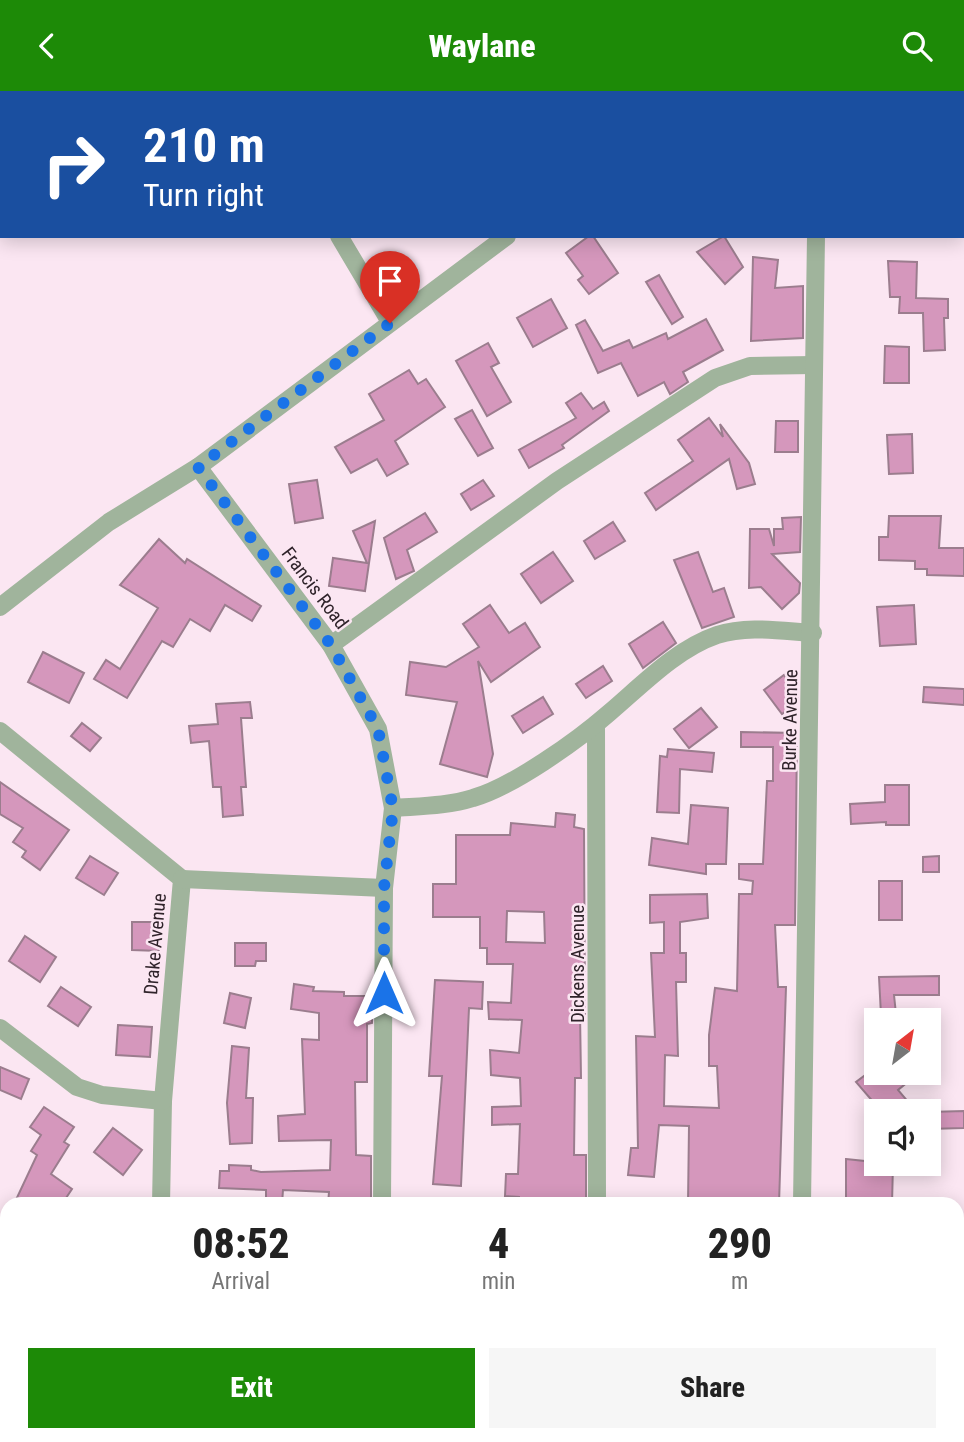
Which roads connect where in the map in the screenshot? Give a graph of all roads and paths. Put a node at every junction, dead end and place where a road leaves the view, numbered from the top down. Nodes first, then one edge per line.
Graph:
1 (340, 238) edge
2 (504, 238) edge
3 (816, 238) edge
4 (390, 323) junction
5 (814, 365) junction
6 (198, 467) junction
7 (0, 607) edge
8 (813, 633) junction
9 (331, 645) junction
10 (596, 724) junction
11 (0, 731) edge
12 (393, 809) junction
13 (181, 879) junction
14 (384, 888) junction
15 (0, 1028) edge
16 (163, 1101) junction
17 (161, 1197) edge
18 (382, 1197) edge
19 (597, 1197) edge
20 (802, 1197) edge

1 - 4 street
2 - 4 street
3 - 5 street, Burke Avenue
4 - 6 street
5 - 8 street, Burke Avenue
5 - 9 street
6 - 7 street
6 - 9 street, Francis Road
8 - 10 street
8 - 20 street, Burke Avenue
9 - 12 street, Francis Road
10 - 12 street
10 - 19 street, Dickens Avenue
11 - 13 street, Drake Avenue
12 - 14 street, Francis Road
13 - 14 street
13 - 16 street, Drake Avenue
14 - 18 street, Francis Road
15 - 16 street
16 - 17 street, Drake Avenue

